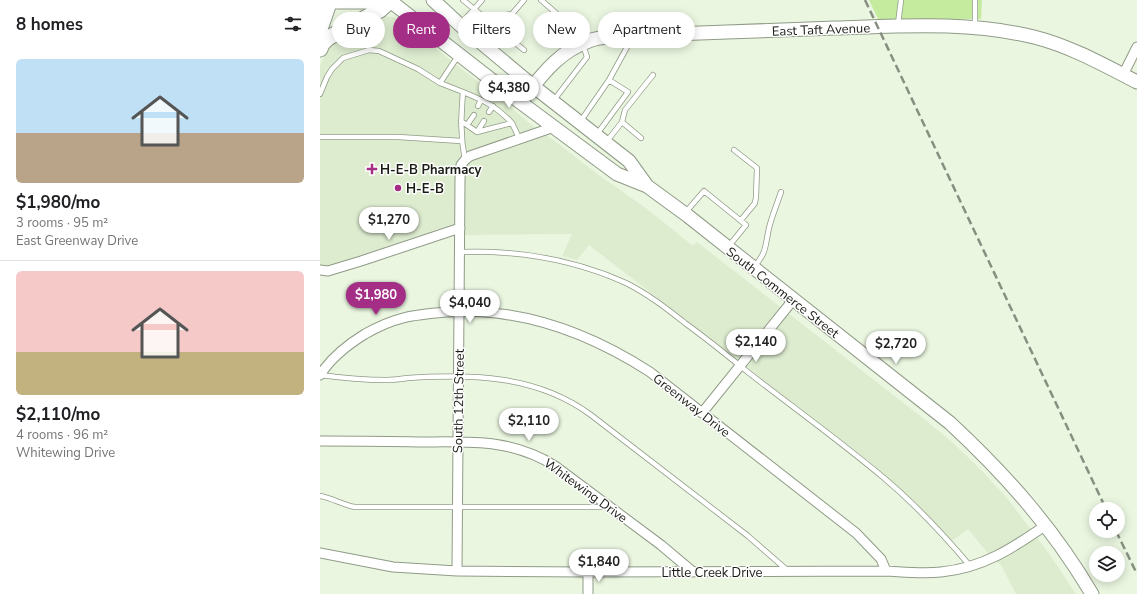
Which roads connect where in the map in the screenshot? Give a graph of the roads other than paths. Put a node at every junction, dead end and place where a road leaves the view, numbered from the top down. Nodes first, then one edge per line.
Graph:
1 (326, 0) edge
2 (390, 0) edge
3 (434, 0) edge
4 (463, 0) edge
5 (482, 0) edge
6 (524, 0) edge
7 (541, 0) edge
8 (901, 0) edge
9 (974, 0) edge
10 (474, 9) junction
11 (471, 12) edge
12 (514, 12) edge
13 (555, 12) edge
14 (458, 23) edge
15 (898, 26) junction
16 (320, 27) edge
17 (975, 27) junction
18 (695, 33) edge
19 (1137, 47) edge
20 (488, 48) edge
21 (574, 48) edge
22 (584, 48) edge
23 (626, 48) edge
24 (320, 49) edge
25 (524, 50) dead end
26 (459, 55) junction
27 (653, 75) dead end
28 (1123, 75) junction
29 (610, 80) junction
30 (1137, 82) edge
31 (440, 83) junction
32 (533, 86) junction
33 (463, 92) junction
34 (320, 94) edge
35 (481, 100) junction
36 (553, 101) junction
37 (520, 102) junction
38 (478, 106) dead end
39 (493, 106) junction
40 (489, 112) dead end
41 (474, 115) dead end
42 (461, 121) junction
43 (484, 121) dead end
44 (580, 122) junction
45 (622, 122) junction
46 (512, 124) junction
47 (467, 126) junction
48 (554, 127) junction
49 (477, 132) junction
50 (320, 137) edge
51 (641, 138) dead end
52 (601, 139) junction
53 (520, 140) junction
54 (461, 141) junction
55 (734, 150) dead end
56 (465, 160) junction
57 (647, 186) junction
58 (781, 192) dead end
59 (685, 214) junction
60 (741, 220) junction
61 (460, 228) junction
62 (727, 248) junction
63 (460, 252) junction
64 (753, 269) junction
65 (320, 270) edge
66 (793, 300) junction
67 (459, 311) junction
68 (740, 366) junction
69 (320, 375) edge
70 (459, 377) junction
71 (702, 413) junction
72 (320, 441) edge
73 (458, 442) junction
74 (320, 496) edge
75 (611, 507) junction
76 (457, 508) junction
77 (1046, 524) junction
78 (320, 553) edge
79 (971, 567) junction
80 (457, 571) junction
81 (886, 571) junction
82 (588, 572) junction
83 (693, 572) junction
84 (788, 572) junction
85 (588, 594) edge
86 (1092, 594) edge

1 - 2 main road
1 - 16 main road
2 - 24 main road
2 - 26 main road, South Commerce Street
3 - 14 main road, South Commerce Street
4 - 10 lane
5 - 10 lane
6 - 12 lane
7 - 13 lane
8 - 15 lane
9 - 17 lane
10 - 11 lane
10 - 25 lane
15 - 17 main road, East Taft Avenue
15 - 18 main road, East Taft Avenue
17 - 28 main road, East Taft Avenue
19 - 28 street
20 - 32 main road, South Commerce Street
21 - 32 main road, East Taft Avenue
22 - 36 lane
23 - 29 lane
26 - 31 lane
26 - 37 main road, South Commerce Street
27 - 45 lane
28 - 30 main road, East Taft Avenue
29 - 44 lane
29 - 52 lane
31 - 33 lane
31 - 34 lane
32 - 36 main road, South Commerce Street
32 - 37 main road, East Taft Avenue
33 - 35 lane
33 - 42 lane
35 - 38 lane
35 - 39 lane
36 - 44 main road, South Commerce Street
37 - 48 main road, South Commerce Street
39 - 40 lane
39 - 46 lane
41 - 47 lane
42 - 47 lane
42 - 54 lane
43 - 49 lane
44 - 52 main road, South Commerce Street
45 - 51 lane
45 - 52 lane
46 - 49 lane
46 - 53 lane
47 - 49 lane
48 - 53 street
48 - 57 main road, South Commerce Street
50 - 54 lane
52 - 57 main road, South Commerce Street
53 - 56 street
54 - 56 lane
55 - 60 lane
56 - 61 street, South 12th Street
57 - 59 main road, South Commerce Street
58 - 64 lane
59 - 60 lane
59 - 62 main road, South Commerce Street
60 - 62 lane
61 - 63 street, South 12th Street
61 - 65 street
62 - 64 main road, South Commerce Street
63 - 67 street, South 12th Street
63 - 68 lane
64 - 66 main road, South Commerce Street
66 - 68 street
66 - 77 main road, South Commerce Street
67 - 69 street, Greenway Drive
67 - 70 street, South 12th Street
67 - 71 street, Greenway Drive
68 - 71 street
68 - 79 lane
69 - 70 lane
70 - 73 street, South 12th Street
70 - 84 lane
71 - 81 street, Greenway Drive
72 - 73 street, Whitewing Drive
73 - 75 street, Whitewing Drive
73 - 76 street, South 12th Street
74 - 76 lane
75 - 76 lane
75 - 83 street, Whitewing Drive
76 - 80 street, South 12th Street
77 - 79 street, Little Creek Drive
77 - 86 main road, South Commerce Street
78 - 80 street, Little Creek Drive
79 - 81 street, Little Creek Drive
80 - 82 street, Little Creek Drive
81 - 84 street, Little Creek Drive
82 - 83 street, Little Creek Drive
82 - 85 street
83 - 84 street, Little Creek Drive

